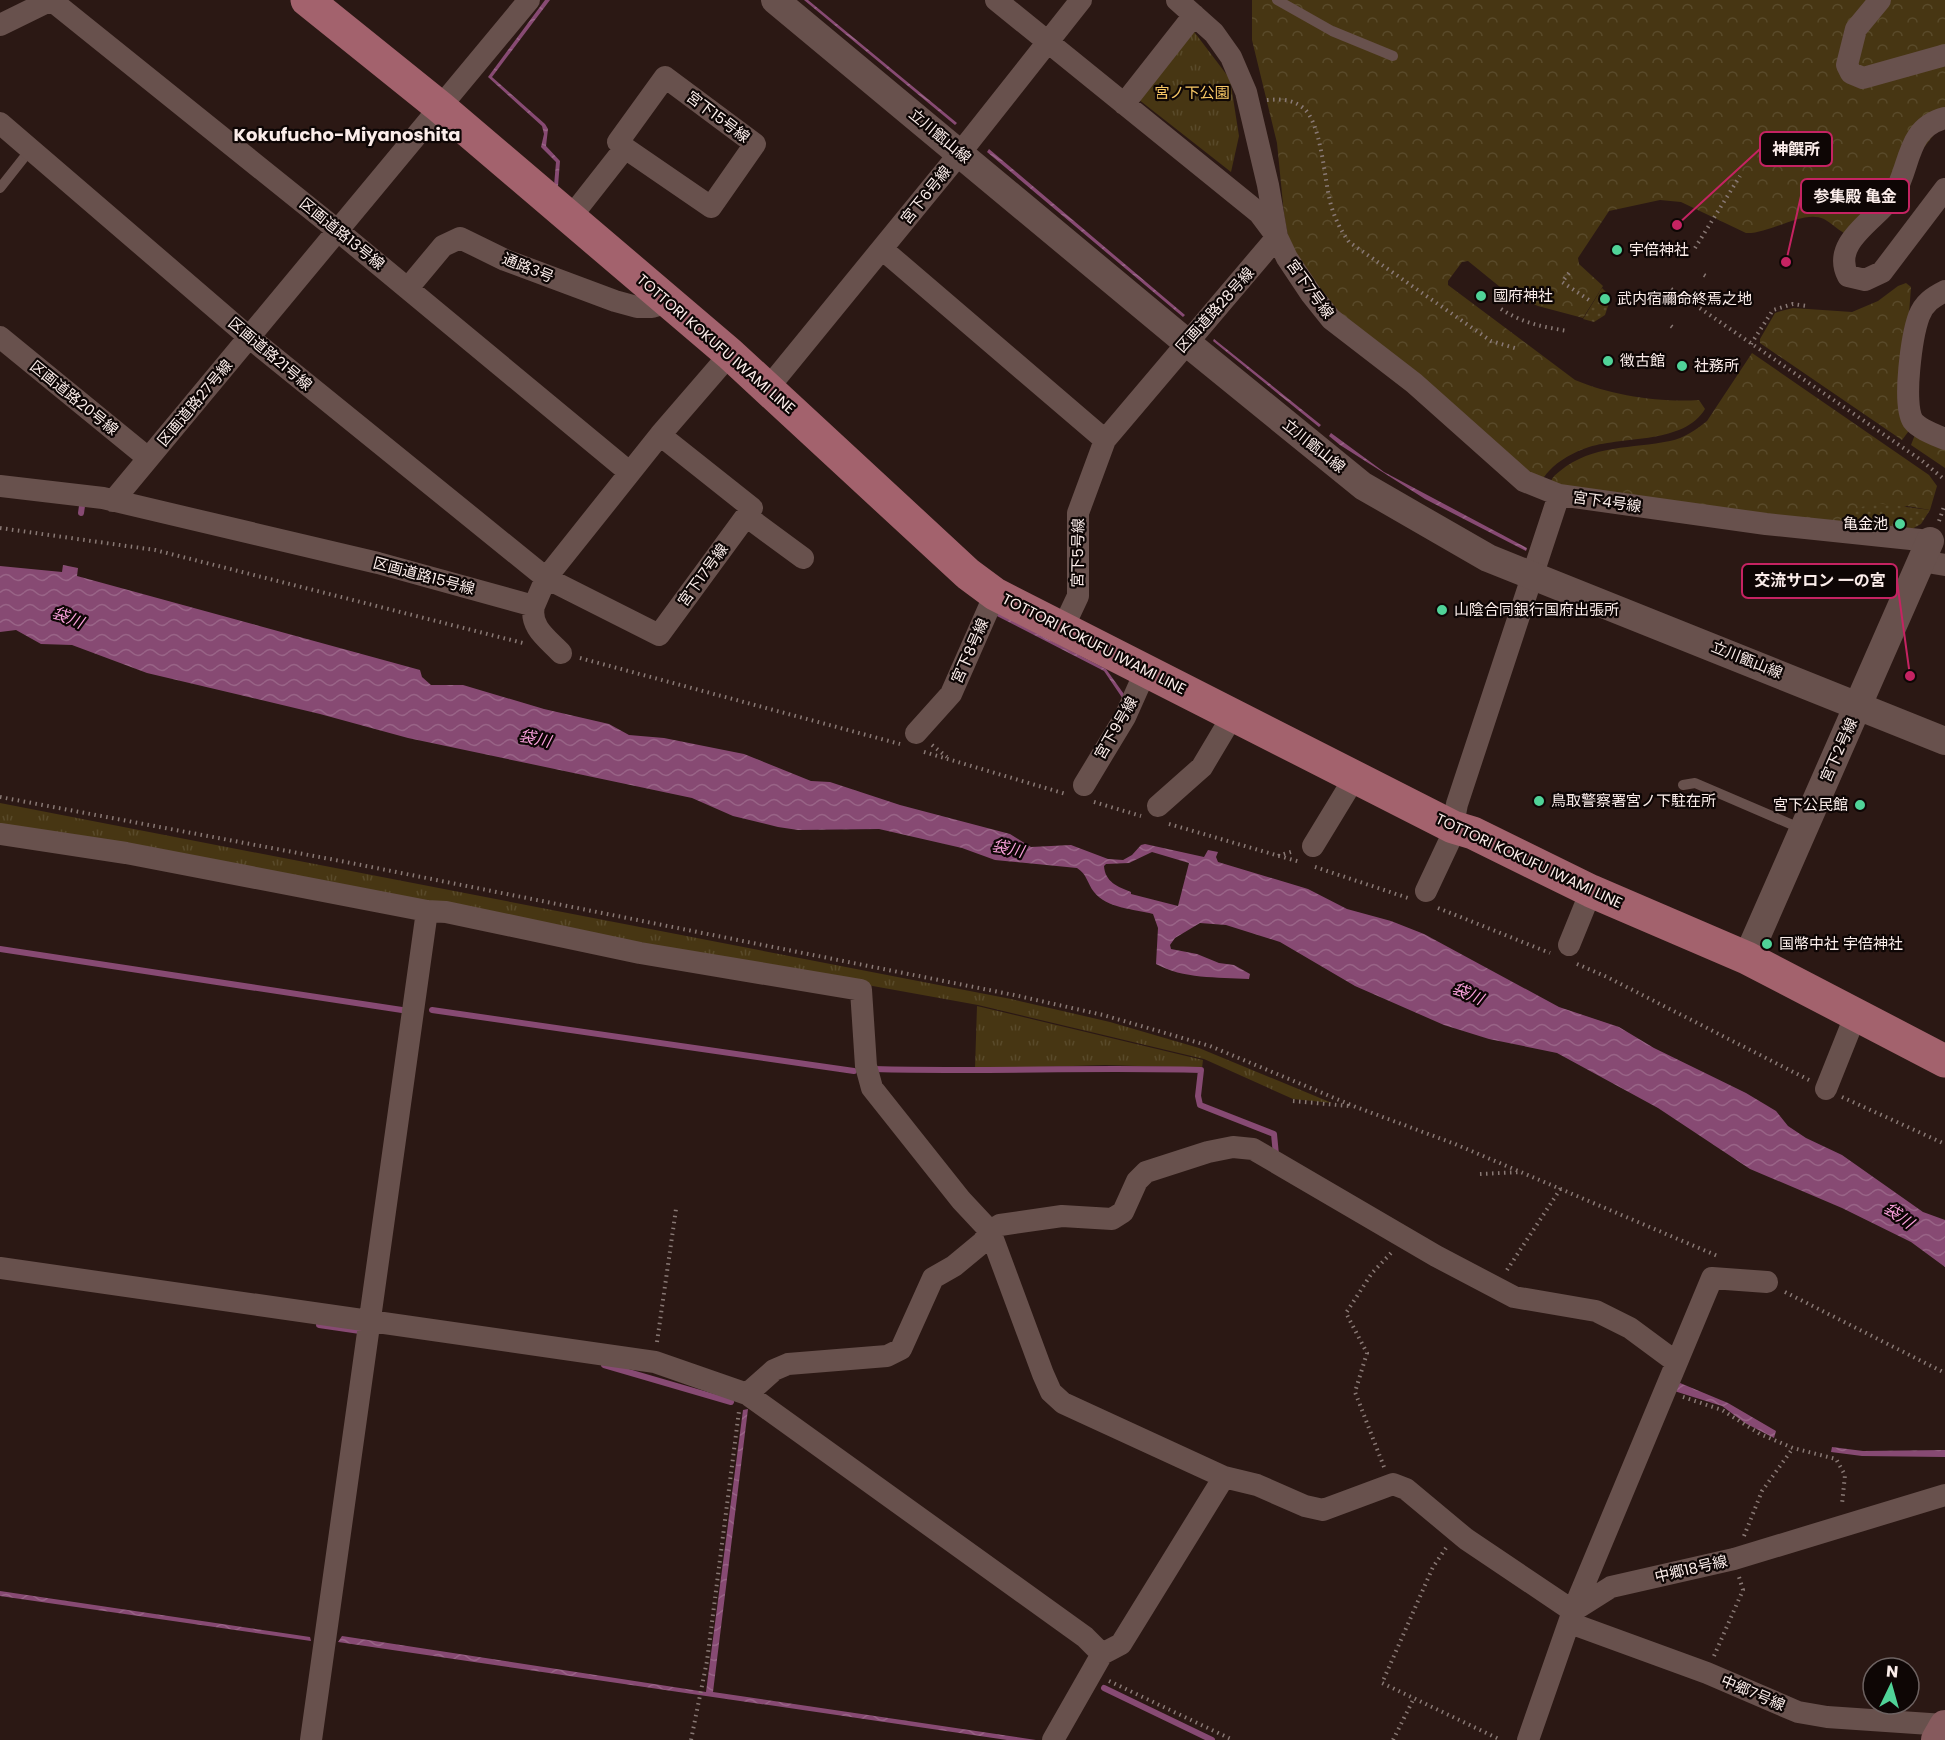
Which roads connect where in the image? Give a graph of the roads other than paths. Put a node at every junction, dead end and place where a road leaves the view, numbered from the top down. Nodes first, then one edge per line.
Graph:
1 (51, 0) edge
2 (307, 0) edge
3 (528, 0) edge
4 (775, 0) edge
5 (996, 0) edge
6 (1082, 0) edge
7 (1177, 0) edge
8 (1277, 0) edge
9 (1880, 0) edge
10 (1194, 15) junction
11 (0, 25) edge
12 (1047, 43) junction
13 (1945, 55) edge
14 (1393, 56) dead end
15 (1124, 104) junction
16 (440, 107) junction
17 (1945, 118) edge
18 (0, 123) edge
19 (625, 148) junction
20 (30, 150) junction
21 (960, 153) junction
22 (0, 188) edge
23 (1945, 189) edge
24 (570, 218) junction
25 (337, 230) junction
26 (1277, 237) junction
27 (882, 249) junction
28 (408, 288) junction
29 (1945, 291) edge
30 (669, 302) junction
31 (0, 337) edge
32 (250, 338) junction
33 (1186, 342) junction
34 (730, 354) junction
35 (768, 388) junction
36 (660, 435) junction
37 (1105, 440) junction
38 (1945, 440) edge
39 (148, 458) junction
40 (629, 472) junction
41 (0, 486) edge
42 (1559, 495) junction
43 (113, 501) junction
44 (746, 516) junction
45 (1934, 546) edge
46 (803, 558) dead end
47 (1533, 576) junction
48 (546, 578) junction
49 (995, 594) junction
50 (534, 606) junction
51 (1062, 630) junction
52 (561, 653) road end
53 (1146, 670) junction
54 (1858, 704) junction
55 (1233, 714) junction
56 (1945, 741) edge
57 (912, 743) road end
58 (1355, 777) junction
59 (1683, 786) dead end
60 (1083, 794) road end
61 (1156, 816) road end
62 (1454, 827) junction
63 (1803, 830) junction
64 (0, 834) edge
65 (1309, 858) road end
66 (1591, 891) junction
67 (1422, 898) road end
68 (427, 911) junction
69 (1566, 954) road end
70 (1747, 958) junction
71 (1856, 1014) junction
72 (1945, 1061) edge
73 (1826, 1089) road end
74 (990, 1230) junction
75 (0, 1268) edge
76 (1767, 1282) road end
77 (371, 1321) junction
78 (1676, 1362) junction
79 (744, 1393) junction
80 (1224, 1477) junction
81 (1945, 1495) edge
82 (1572, 1617) junction
83 (1097, 1663) junction
84 (1945, 1726) edge
85 (311, 1740) edge
86 (1053, 1740) edge
87 (1528, 1740) edge
88 (1937, 1740) edge

1 - 11 street
1 - 25 street, 区画道路13号線
2 - 16 main road, TOTTORI KOKUFU IWAMI LINE
3 - 16 street, 区画道路27号線
4 - 21 street, 立川甑山線
5 - 12 street
6 - 12 street, 宮下6号線
7 - 10 street, 宮下7号線
8 - 14 lane
9 - 13 street
10 - 15 street
10 - 26 street, 宮下7号線
12 - 15 street
12 - 21 street, 宮下6号線
15 - 26 street
16 - 24 main road, TOTTORI KOKUFU IWAMI LINE
16 - 25 street, 区画道路27号線
17 - 23 street
18 - 20 street, 区画道路21号線
19 - 19 street, 宮下15号線
19 - 24 street, 宮下15号線
20 - 22 lane
20 - 32 street, 区画道路21号線
21 - 27 street, 宮下6号線
21 - 33 street, 立川甑山線
24 - 30 main road, TOTTORI KOKUFU IWAMI LINE
25 - 28 street, 区画道路13号線
25 - 32 street, 区画道路27号線
26 - 33 street, 区画道路28号線
26 - 42 street, 宮下7号線
27 - 35 street, 宮下6号線
27 - 37 street
28 - 30 street, 通路3号
28 - 40 street, 区画道路13号線
29 - 38 street
30 - 34 main road, TOTTORI KOKUFU IWAMI LINE
31 - 39 street, 区画道路20号線
32 - 39 street, 区画道路27号線
32 - 48 street, 区画道路21号線
33 - 37 street, 区画道路28号線
33 - 47 street, 立川甑山線
34 - 35 main road, TOTTORI KOKUFU IWAMI LINE
34 - 36 street
35 - 49 main road, TOTTORI KOKUFU IWAMI LINE
36 - 40 street
36 - 44 street
37 - 51 street, 宮下5号線
39 - 43 street, 区画道路27号線
40 - 48 street
41 - 43 street, 区画道路15号線
42 - 45 street, 宮下4号線
42 - 47 street, 宮下4号線
43 - 50 street, 区画道路15号線
44 - 46 street
44 - 48 street, 宮下17号線
45 - 54 street, 宮下2号線
47 - 54 street, 立川甑山線
47 - 62 street, 宮下4号線
48 - 50 street
49 - 51 main road, TOTTORI KOKUFU IWAMI LINE
49 - 57 street, 宮下8号線
50 - 52 street
51 - 53 main road, TOTTORI KOKUFU IWAMI LINE
53 - 55 main road, TOTTORI KOKUFU IWAMI LINE
53 - 60 street, 宮下9号線
54 - 56 street, 立川甑山線
54 - 63 street, 宮下2号線
55 - 58 main road, TOTTORI KOKUFU IWAMI LINE
55 - 61 street
58 - 62 main road, TOTTORI KOKUFU IWAMI LINE
58 - 65 street
59 - 63 lane
62 - 66 main road, TOTTORI KOKUFU IWAMI LINE
62 - 67 street, 宮下4号線
63 - 70 street, 宮下2号線
64 - 68 street
66 - 69 street
66 - 70 main road, TOTTORI KOKUFU IWAMI LINE
68 - 74 street
68 - 77 street
70 - 71 main road, TOTTORI KOKUFU IWAMI LINE
71 - 72 main road, TOTTORI KOKUFU IWAMI LINE
71 - 73 street
74 - 78 street
74 - 79 street
74 - 80 street
75 - 77 street
76 - 78 street
77 - 79 street
77 - 85 street
78 - 82 street
79 - 83 street
80 - 82 street, 中郷7号線
80 - 83 street
81 - 82 street, 中郷18号線
82 - 84 street, 中郷7号線
82 - 87 street
83 - 86 street
84 - 88 main road

